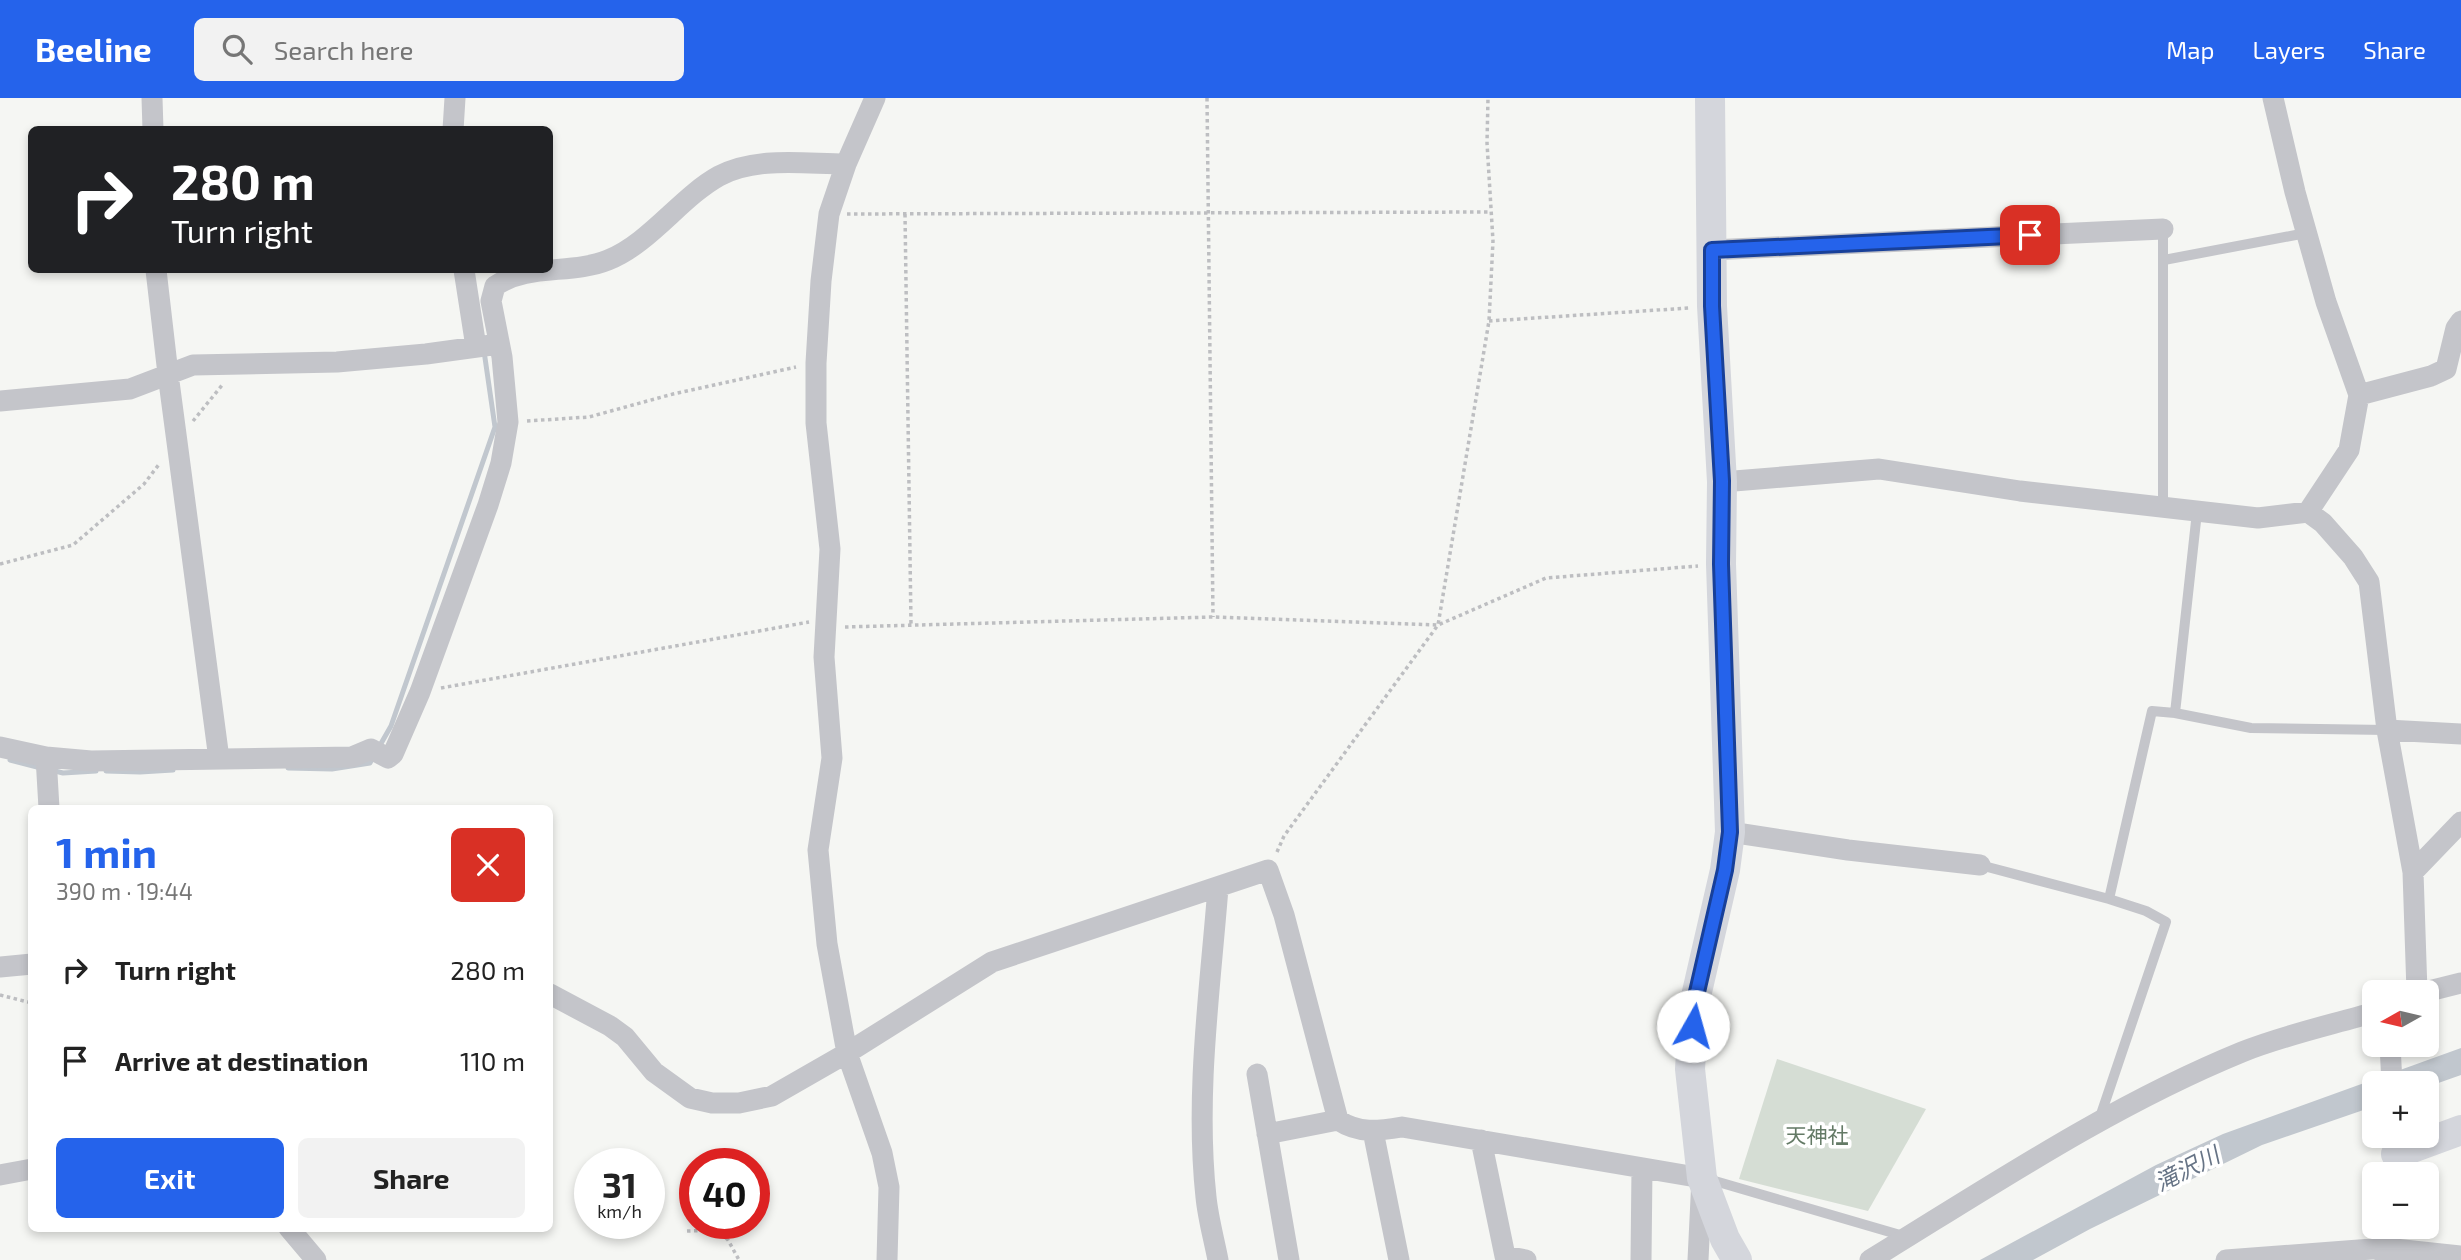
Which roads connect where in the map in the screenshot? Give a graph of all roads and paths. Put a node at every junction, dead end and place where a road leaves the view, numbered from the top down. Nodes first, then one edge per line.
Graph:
1 (152, 98) edge
2 (455, 98) edge
3 (875, 98) edge
4 (1207, 98) edge
5 (1488, 98) edge
6 (1710, 98) edge
7 (2273, 98) edge
8 (153, 126) edge
9 (453, 126) edge
10 (846, 164) junction
11 (1489, 212) junction
12 (1209, 213) junction
13 (829, 214) junction
14 (905, 214) junction
15 (2163, 229) joint
16 (2306, 233) junction
17 (1712, 250) junction
18 (2164, 260) junction
19 (553, 271) edge
20 (156, 273) edge
21 (465, 273) edge
22 (521, 273) edge
23 (1712, 306) junction
24 (1489, 321) junction
25 (2461, 321) edge
26 (487, 345) junction
27 (240, 363) junction
28 (816, 363) junction
29 (168, 373) junction
30 (2359, 395) junction
31 (0, 401) edge
32 (508, 422) junction
33 (177, 441) junction
34 (1722, 481) junction
35 (2163, 508) junction
36 (2197, 512) junction
37 (2308, 512) junction
38 (0, 564) edge
39 (1721, 564) junction
40 (1213, 617) junction
41 (827, 623) junction
42 (911, 624) junction
43 (1438, 625) junction
44 (420, 692) junction
45 (2175, 713) junction
46 (2387, 730) junction
47 (2461, 734) edge
48 (0, 747) edge
49 (219, 760) junction
50 (47, 766) junction
51 (48, 805) edge
52 (2461, 822) edge
53 (1730, 832) junction
54 (1980, 865) joint
55 (1268, 870) junction
56 (2413, 872) junction
57 (1218, 888) junction
58 (2109, 899) junction
59 (28, 964) edge
60 (0, 967) edge
61 (2417, 980) edge
62 (2461, 984) edge
63 (2440, 989) edge
64 (0, 995) edge
65 (553, 996) edge
66 (28, 1002) edge
67 (2362, 1016) edge
68 (847, 1052) junction
69 (1256, 1074) dead end
70 (1338, 1120) junction
71 (2099, 1121) junction
72 (2461, 1130) edge
73 (1373, 1131) junction
74 (1267, 1134) junction
75 (1481, 1140) junction
76 (2395, 1154) edge
77 (1642, 1168) junction
78 (28, 1170) edge
79 (0, 1175) edge
80 (1702, 1178) junction
81 (292, 1232) edge
82 (1908, 1237) junction
83 (727, 1239) edge
84 (2385, 1254) edge
85 (2461, 1256) edge
86 (316, 1260) edge
87 (739, 1260) edge
88 (887, 1260) edge
89 (1218, 1260) edge
90 (1289, 1260) edge
91 (1399, 1260) edge
92 (1526, 1260) edge
93 (1641, 1260) edge
94 (1698, 1260) edge
95 (1737, 1260) edge
96 (1870, 1260) edge
97 (2226, 1260) edge

1 - 8 street
2 - 9 street
3 - 10 street
4 - 12 path
5 - 11 path
6 - 17 street
7 - 16 street
10 - 13 street
10 - 19 street
11 - 12 path
11 - 24 path
12 - 14 path
12 - 40 path
13 - 14 path
13 - 28 street
14 - 42 path
15 - 17 street
15 - 18 lane
16 - 18 lane
16 - 30 street
17 - 23 street
18 - 35 lane
20 - 29 street
21 - 26 street
22 - 26 street
23 - 24 path
23 - 34 street
24 - 43 path
25 - 30 street
26 - 27 street
26 - 32 street
27 - 29 street
27 - 33 path
28 - 32 path
28 - 41 street
29 - 31 street
29 - 33 street
30 - 37 street
32 - 44 street
33 - 38 path
33 - 49 street
34 - 35 street
34 - 39 street
35 - 36 street
36 - 37 street
36 - 45 lane
37 - 46 street
39 - 43 path
39 - 53 street
40 - 42 path
40 - 43 path
41 - 42 path
41 - 44 path
41 - 68 street
43 - 55 path
44 - 49 street
45 - 46 lane
45 - 58 lane
46 - 47 street
46 - 56 street
48 - 50 street
49 - 50 street
50 - 51 street
52 - 56 street
53 - 54 street
53 - 80 street
54 - 58 lane
55 - 57 street
55 - 70 street
56 - 61 street
57 - 68 street
57 - 89 street
58 - 71 lane
59 - 60 street
62 - 63 street
64 - 66 path
65 - 68 street
67 - 71 street
68 - 88 street
69 - 74 street
70 - 73 street
70 - 74 street
71 - 82 street
72 - 76 street
73 - 75 street
73 - 91 street
74 - 90 street
75 - 77 street
75 - 92 street
77 - 80 street
77 - 93 street
78 - 79 street
80 - 82 lane
80 - 94 street
80 - 95 street
81 - 86 street
82 - 96 street
83 - 87 path
84 - 85 street
84 - 97 street

